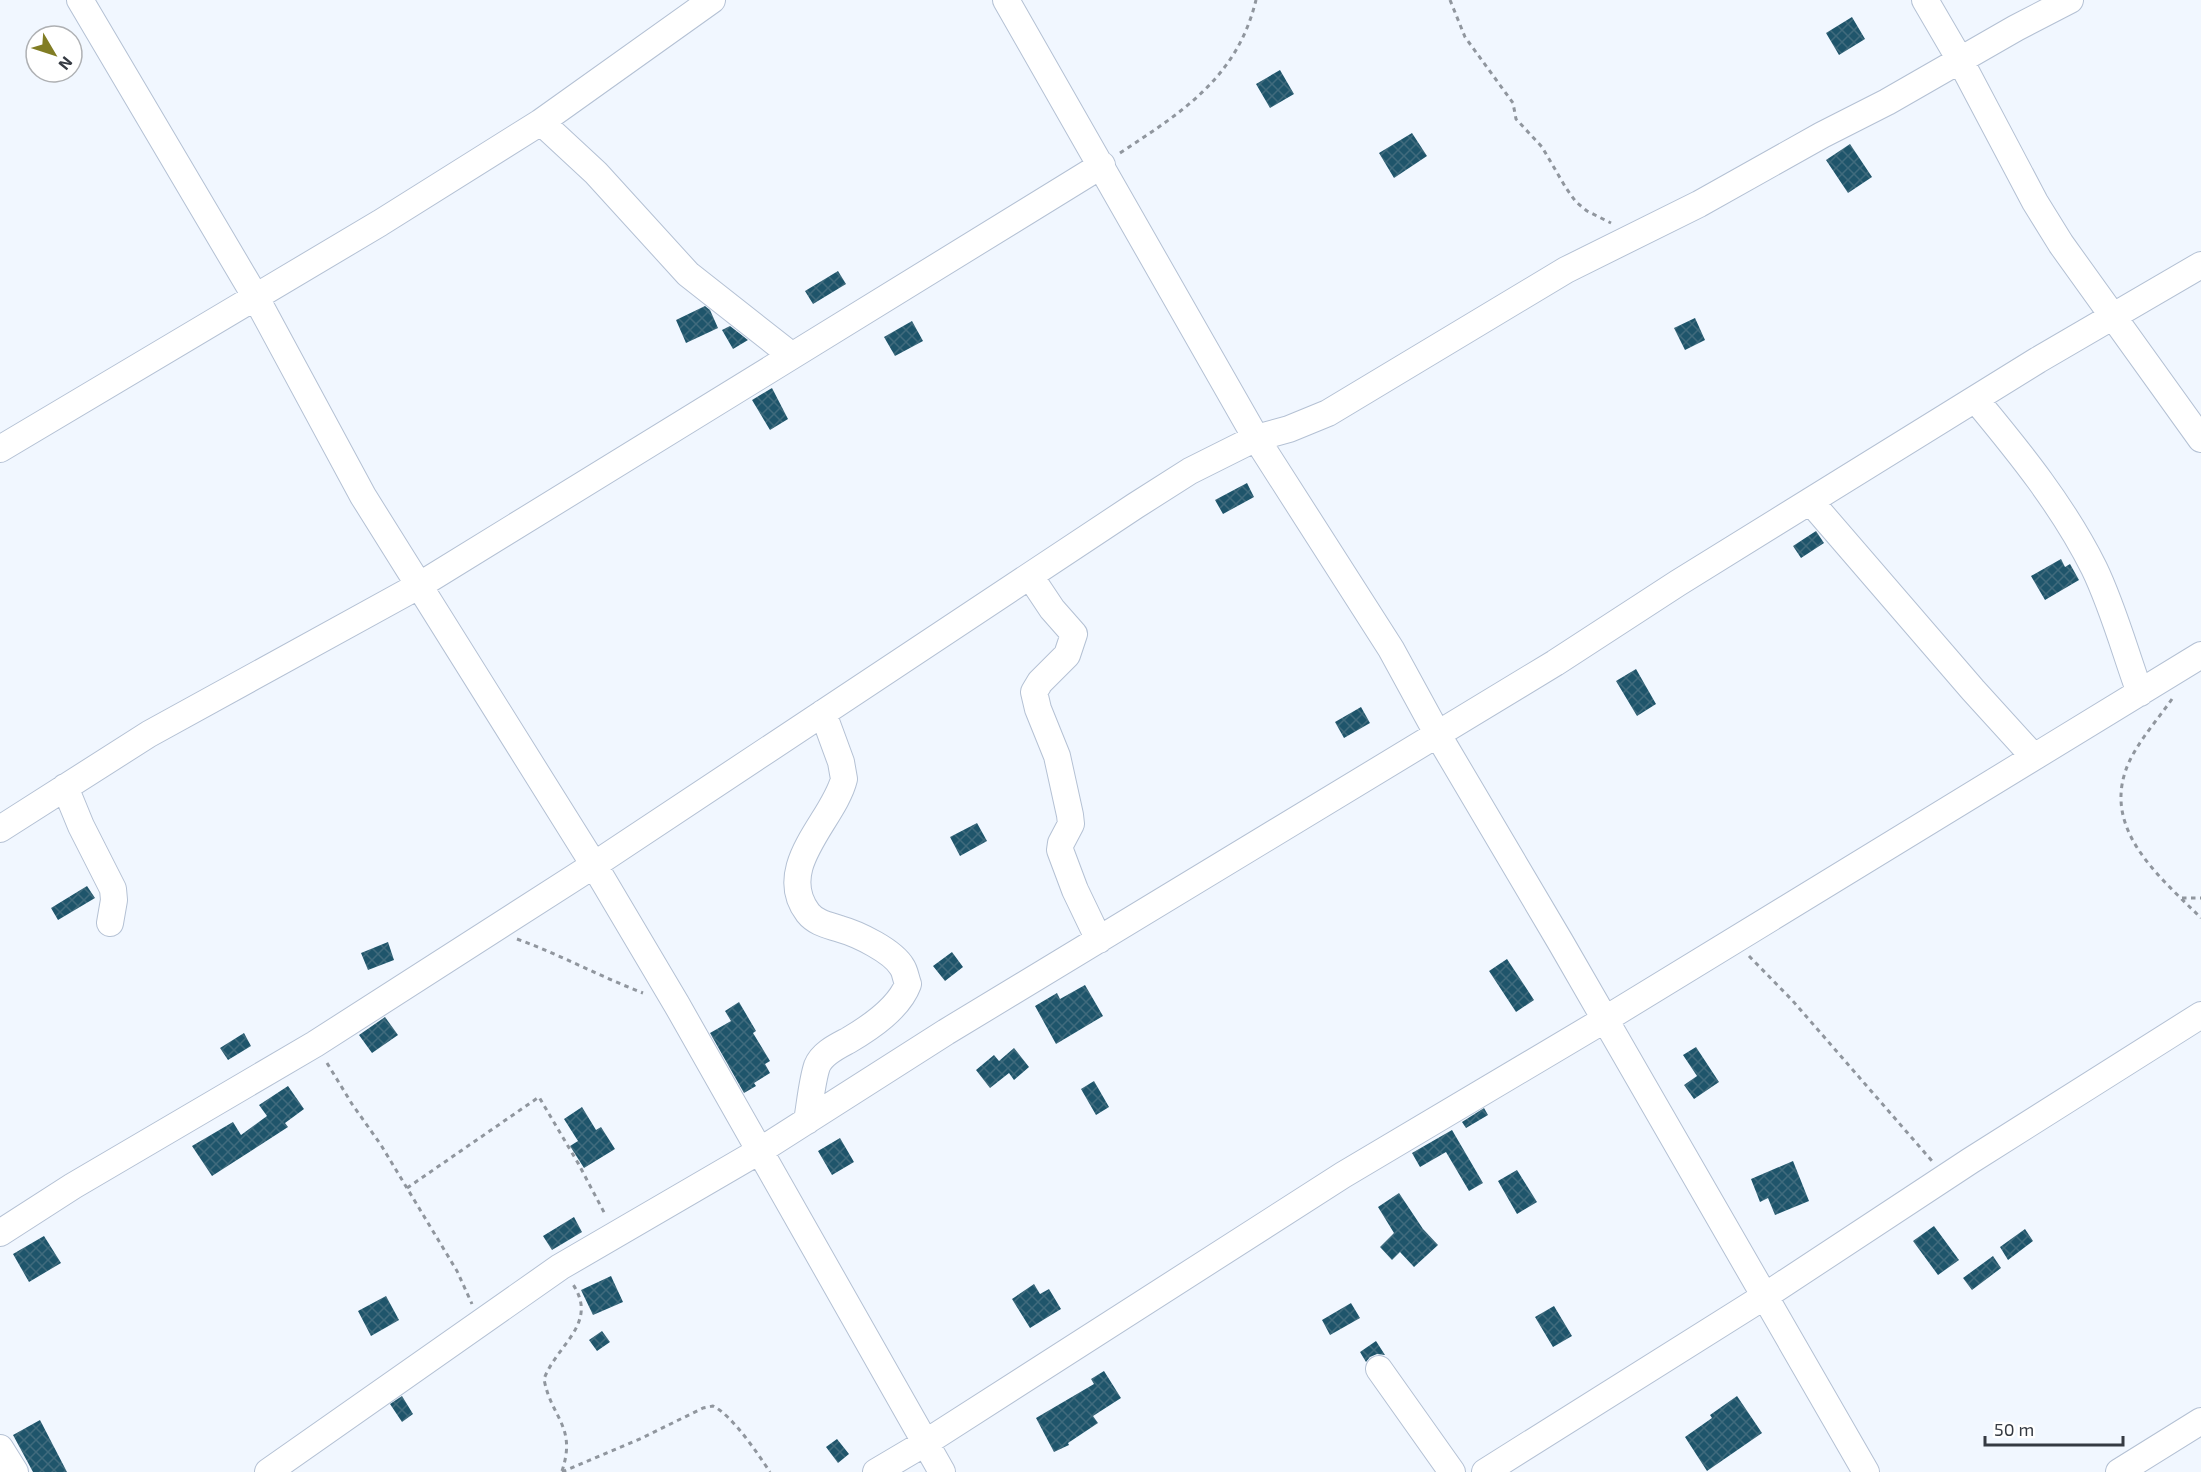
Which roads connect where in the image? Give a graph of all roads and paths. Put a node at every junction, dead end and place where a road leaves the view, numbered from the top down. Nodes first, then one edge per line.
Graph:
1 (80, 0) edge
2 (712, 0) edge
3 (1006, 0) edge
4 (1256, 0) edge
5 (1450, 0) edge
6 (1925, 0) edge
7 (2070, 0) edge
8 (1960, 60) junction
9 (541, 122) junction
10 (1102, 165) junction
11 (1637, 236) junction
12 (2201, 265) edge
13 (255, 296) junction
14 (2113, 316) junction
15 (791, 355) junction
16 (1976, 400) junction
17 (1256, 438) junction
18 (2201, 439) edge
19 (0, 448) edge
20 (1810, 501) junction
21 (1030, 576) junction
22 (420, 585) junction
23 (2201, 656) edge
24 (2140, 693) junction
25 (2173, 697) dead end
26 (823, 712) junction
27 (1438, 735) junction
28 (2034, 757) junction
29 (65, 787) junction
30 (0, 829) edge
31 (594, 866) junction
32 (2181, 898) junction
33 (2201, 898) edge
34 (2201, 918) edge
35 (110, 922) dead end
36 (493, 930) junction
37 (1099, 940) junction
38 (1733, 940) junction
39 (645, 993) dead end
40 (2201, 1015) edge
41 (1604, 1020) junction
42 (315, 1044) junction
43 (807, 1121) junction
44 (761, 1150) junction
45 (1946, 1177) junction
46 (407, 1188) junction
47 (0, 1233) edge
48 (614, 1235) junction
49 (560, 1267) junction
50 (1765, 1296) junction
51 (482, 1324) junction
52 (1378, 1369) dead end
53 (2201, 1420) edge
54 (925, 1443) junction
55 (0, 1448) edge
56 (15, 1472) edge
57 (268, 1472) edge
58 (562, 1472) edge
59 (770, 1472) edge
60 (876, 1472) edge
61 (942, 1472) edge
62 (1452, 1472) edge
63 (1485, 1472) edge
64 (1866, 1472) edge
65 (2119, 1472) edge

1 - 13 street
2 - 9 street
3 - 10 street
4 - 10 path
5 - 11 path
6 - 8 street
7 - 8 street
8 - 11 street
8 - 14 street
9 - 13 street
9 - 15 street
10 - 15 street
10 - 17 street
11 - 17 street
12 - 14 street
13 - 19 street
13 - 22 street
14 - 16 street
14 - 18 street
15 - 22 street
16 - 20 street
16 - 24 street
17 - 21 street
17 - 27 street
20 - 27 street
20 - 28 street
21 - 26 street
21 - 37 street
22 - 29 street
22 - 31 street
23 - 24 street
24 - 28 street
25 - 32 path
26 - 31 street
26 - 43 street
27 - 37 street
27 - 41 street
28 - 38 street
29 - 30 street
29 - 35 street
31 - 36 street
31 - 44 street
32 - 33 path
32 - 34 path
36 - 39 path
36 - 42 street
37 - 43 street
38 - 41 street
38 - 45 path
40 - 45 street
41 - 50 street
41 - 54 street
42 - 46 path
42 - 47 street
43 - 44 street
44 - 48 street
44 - 54 street
45 - 50 street
46 - 48 path
46 - 51 path
48 - 49 street
49 - 51 street
49 - 58 path
50 - 63 street
50 - 64 street
51 - 57 street
52 - 62 street
53 - 65 street
54 - 60 street
54 - 61 street
55 - 56 street
58 - 59 path

